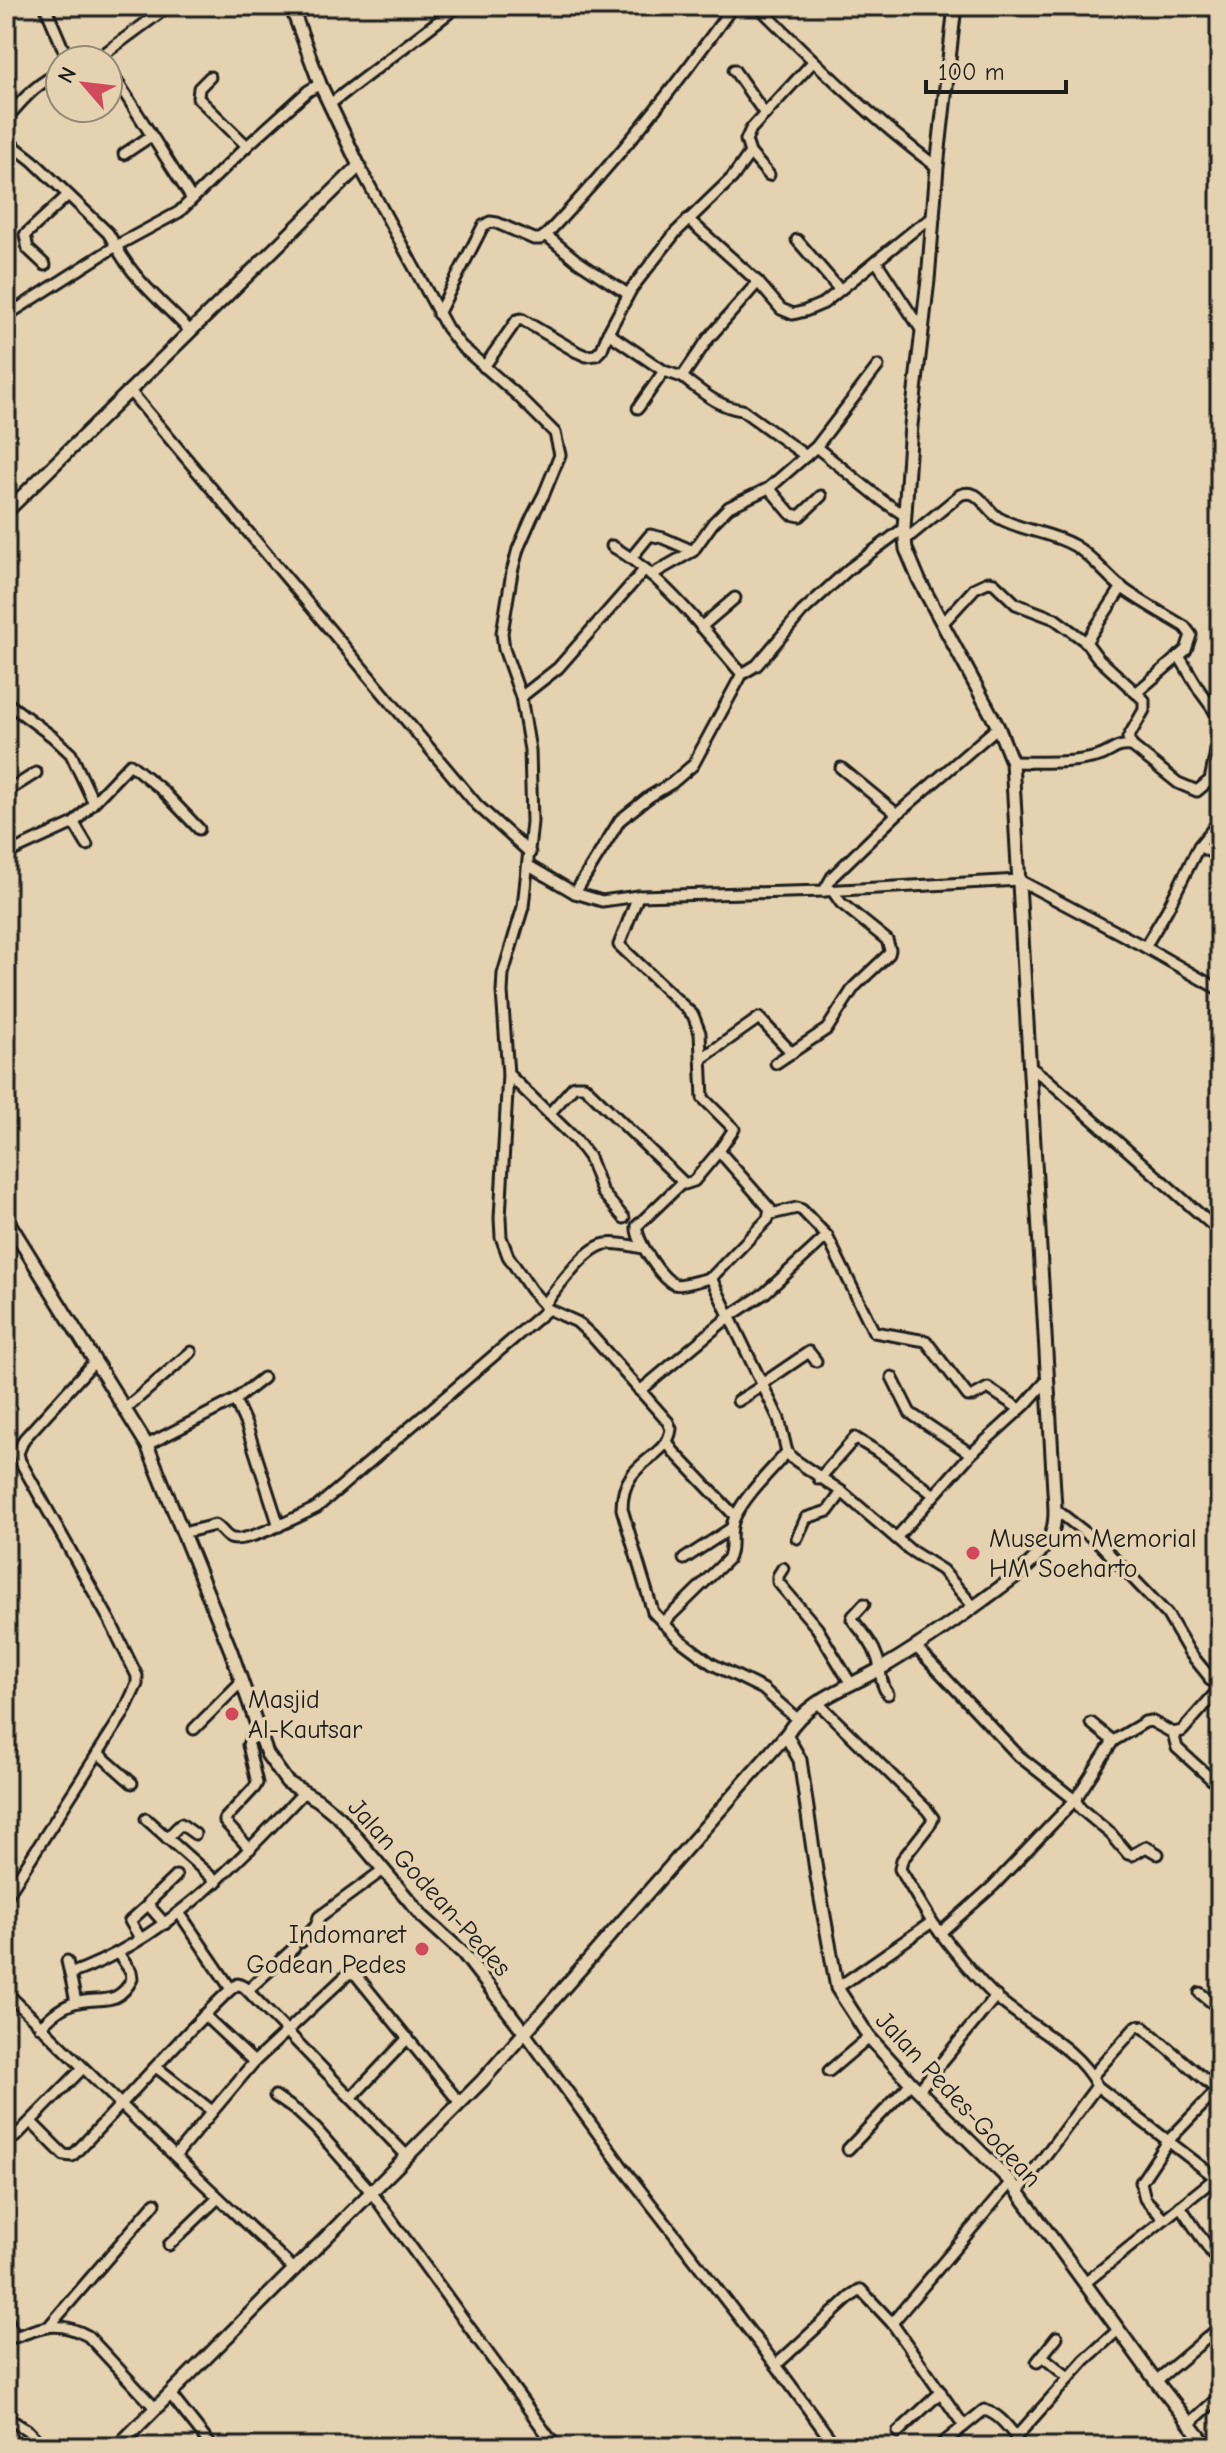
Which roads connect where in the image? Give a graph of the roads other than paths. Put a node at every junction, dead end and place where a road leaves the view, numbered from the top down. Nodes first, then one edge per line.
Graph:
1 (45, 6) edge
2 (169, 6) edge
3 (291, 6) edge
4 (458, 6) edge
5 (733, 6) edge
6 (758, 6) edge
7 (955, 6) edge
8 (61, 44) edge
9 (119, 44) edge
10 (813, 62) junction
11 (734, 70) dead end
12 (210, 77) dead end
13 (44, 80) edge
14 (320, 84) junction
15 (124, 93) edge
16 (330, 104) junction
17 (765, 114) junction
18 (6, 119) edge
19 (151, 136) junction
20 (6, 140) edge
21 (247, 146) junction
22 (750, 153) junction
23 (124, 154) dead end
24 (359, 166) junction
25 (937, 167) junction
26 (769, 175) dead end
27 (68, 195) junction
28 (192, 199) junction
29 (934, 217) junction
30 (688, 219) junction
31 (546, 235) junction
32 (797, 240) dead end
33 (116, 246) junction
34 (876, 261) junction
35 (45, 265) dead end
36 (758, 282) junction
37 (839, 289) junction
38 (628, 294) junction
39 (10, 313) edge
40 (438, 314) junction
41 (189, 330) junction
42 (922, 332) junction
43 (608, 333) junction
44 (878, 366) dead end
45 (484, 367) junction
46 (664, 371) junction
47 (682, 377) junction
48 (129, 390) junction
49 (638, 408) dead end
50 (816, 447) junction
51 (806, 456) junction
52 (769, 488) junction
53 (821, 496) dead end
54 (6, 512) edge
55 (904, 528) junction
56 (612, 546) dead end
57 (693, 551) junction
58 (632, 557) junction
59 (648, 572) junction
60 (1122, 587) junction
61 (735, 598) dead end
62 (942, 624) junction
63 (701, 627) junction
64 (1086, 642) junction
65 (1179, 656) junction
66 (742, 674) junction
67 (1136, 693) junction
68 (521, 697) junction
69 (6, 702) edge
70 (998, 727) junction
71 (1220, 727) edge
72 (1220, 733) edge
73 (1132, 746) junction
74 (1012, 762) junction
75 (841, 768) dead end
76 (36, 773) dead end
77 (6, 792) edge
78 (93, 801) junction
79 (897, 814) junction
80 (1220, 820) edge
81 (74, 823) junction
82 (199, 829) dead end
83 (87, 845) dead end
84 (1199, 846) junction
85 (530, 853) junction
86 (6, 854) edge
87 (1220, 857) edge
88 (529, 866) junction
89 (1019, 880) junction
90 (828, 890) junction
91 (575, 893) junction
92 (638, 896) junction
93 (1145, 947) junction
94 (1220, 990) edge
95 (792, 1053) junction
96 (701, 1059) junction
97 (776, 1063) dead end
98 (1030, 1067) junction
99 (508, 1074) junction
100 (549, 1114) junction
101 (719, 1151) junction
102 (682, 1183) junction
103 (771, 1214) junction
104 (6, 1218) edge
105 (624, 1218) dead end
106 (1220, 1232) edge
107 (827, 1236) junction
108 (643, 1248) junction
109 (711, 1278) junction
110 (546, 1307) junction
111 (730, 1316) junction
112 (191, 1352) dead end
113 (816, 1361) dead end
114 (94, 1362) junction
115 (892, 1377) dead end
116 (263, 1378) dead end
117 (1048, 1379) junction
118 (762, 1385) junction
119 (640, 1391) junction
120 (235, 1400) junction
121 (738, 1401) dead end
122 (125, 1409) junction
123 (1020, 1409) junction
124 (667, 1441) junction
125 (147, 1445) junction
126 (787, 1452) junction
127 (971, 1454) junction
128 (819, 1479) junction
129 (842, 1492) junction
130 (934, 1495) junction
131 (1055, 1509) junction
132 (735, 1516) junction
133 (279, 1526) junction
134 (730, 1529) junction
135 (183, 1533) junction
136 (797, 1538) dead end
137 (896, 1538) junction
138 (684, 1559) dead end
139 (783, 1568) dead end
140 (864, 1604) dead end
141 (974, 1607) junction
142 (663, 1623) junction
143 (916, 1647) junction
144 (880, 1669) junction
145 (1220, 1669) edge
146 (1210, 1680) junction
147 (242, 1681) junction
148 (851, 1684) junction
149 (1219, 1689) edge
150 (888, 1694) dead end
151 (818, 1703) junction
152 (796, 1718) junction
153 (1091, 1723) dead end
154 (194, 1729) dead end
155 (1173, 1733) junction
156 (260, 1735) junction
157 (786, 1735) junction
158 (1113, 1741) junction
159 (98, 1753) junction
160 (132, 1783) dead end
161 (1220, 1787) edge
162 (304, 1792) junction
163 (1075, 1800) junction
164 (146, 1819) dead end
165 (195, 1834) dead end
166 (167, 1838) junction
167 (250, 1849) junction
168 (1158, 1854) dead end
169 (383, 1870) junction
170 (176, 1876) dead end
171 (217, 1882) junction
172 (6, 1897) edge
173 (149, 1904) junction
174 (180, 1914) junction
175 (932, 1922) junction
176 (165, 1924) junction
177 (940, 1933) junction
178 (140, 1938) junction
179 (118, 1953) junction
180 (67, 1961) dead end
181 (70, 1974) junction
182 (837, 1988) junction
183 (231, 1989) junction
184 (248, 1990) junction
185 (6, 1992) edge
186 (1200, 1993) dead end
187 (996, 1996) junction
188 (76, 2002) junction
189 (1220, 2009) edge
190 (204, 2015) junction
191 (40, 2027) junction
192 (285, 2030) junction
193 (525, 2033) junction
194 (869, 2037) junction
195 (408, 2038) junction
196 (254, 2062) junction
197 (156, 2067) junction
198 (83, 2068) junction
199 (829, 2071) dead end
200 (1094, 2081) junction
201 (915, 2086) junction
202 (1218, 2089) edge
203 (275, 2096) dead end
204 (351, 2098) junction
205 (460, 2103) junction
206 (122, 2106) junction
207 (212, 2111) junction
208 (31, 2122) junction
209 (15, 2137) dead end
210 (1169, 2140) junction
211 (851, 2146) dead end
212 (175, 2156) junction
213 (407, 2156) junction
214 (1218, 2176) edge
215 (1014, 2187) junction
216 (372, 2193) junction
217 (218, 2198) junction
218 (155, 2203) dead end
219 (1180, 2206) junction
220 (1164, 2219) junction
221 (169, 2245) dead end
222 (1220, 2265) edge
223 (295, 2270) junction
224 (1085, 2283) junction
225 (6, 2317) edge
226 (892, 2323) junction
227 (51, 2324) junction
228 (1220, 2327) edge
229 (1118, 2330) junction
230 (1057, 2337) dead end
231 (10, 2340) edge
232 (776, 2365) junction
233 (1069, 2378) junction
234 (1156, 2381) junction
235 (941, 2392) junction
236 (170, 2394) junction
237 (1220, 2396) edge
238 (156, 2409) junction
239 (6, 2417) edge
240 (1189, 2424) junction
241 (964, 2426) junction
242 (898, 2432) dead end
243 (1015, 2442) edge
244 (44, 2447) edge
245 (117, 2447) edge
246 (212, 2447) edge
247 (556, 2447) edge
248 (836, 2447) edge
249 (938, 2447) edge
250 (1208, 2447) edge

1 - 8 street
2 - 9 street
3 - 14 street
4 - 16 street
5 - 31 street
6 - 10 street
7 - 25 street
10 - 17 street
10 - 25 street
11 - 17 street
12 - 21 street
13 - 18 street
14 - 16 street
14 - 21 street
15 - 19 street
16 - 24 street
17 - 22 street
19 - 23 street
19 - 28 street
20 - 27 street
21 - 28 street
22 - 26 street
22 - 30 street
24 - 40 street
24 - 41 street
25 - 29 street
27 - 33 street
27 - 35 street
28 - 33 street
29 - 34 street
29 - 42 street
30 - 36 street
30 - 38 street
31 - 38 street
31 - 40 street
32 - 37 street
33 - 39 street
33 - 41 street
34 - 37 street
34 - 42 street
36 - 37 street
36 - 47 street
38 - 43 street
40 - 45 street
41 - 48 street
42 - 55 street
43 - 45 street
43 - 46 street
44 - 50 street
45 - 68 street
46 - 47 street
46 - 49 street
47 - 51 street
48 - 54 street
48 - 85 street
50 - 51 street
50 - 55 street
51 - 52 street
52 - 53 street
52 - 57 street
55 - 60 street
55 - 62 street
55 - 66 street
56 - 58 street
57 - 58 street
57 - 59 street
58 - 59 street
59 - 63 street
59 - 68 street
60 - 64 street
60 - 65 street
61 - 63 street
62 - 64 street
62 - 70 street
63 - 66 street
64 - 67 street
65 - 67 street
65 - 71 street
66 - 91 street
67 - 73 street
68 - 85 street
69 - 78 street
70 - 74 street
70 - 79 street
72 - 73 street
73 - 74 street
74 - 89 street
75 - 79 street
76 - 77 street
78 - 81 street
78 - 82 street
79 - 90 street
80 - 84 street
81 - 83 street
81 - 86 street
84 - 87 street
84 - 93 street
85 - 88 street
88 - 91 street
88 - 99 street
89 - 90 street
89 - 93 street
89 - 98 street
90 - 92 street
90 - 95 street
91 - 92 street
92 - 96 street
93 - 94 street
95 - 96 street
95 - 97 street
96 - 101 street
98 - 106 street
98 - 117 street
99 - 100 street
99 - 110 street
100 - 102 street
100 - 105 street
101 - 102 street
101 - 103 street
102 - 108 street
103 - 107 street
103 - 109 street
104 - 114 street, Jalan Godean-Pedes
107 - 111 street
107 - 123 street
108 - 109 street
108 - 110 street
109 - 111 street
110 - 119 street
110 - 133 street
111 - 118 street
111 - 119 street
112 - 122 street
113 - 118 street
114 - 122 street, Jalan Godean-Pedes
114 - 159 street
115 - 127 street
116 - 120 street
117 - 123 street
117 - 131 street
118 - 121 street
118 - 126 street
119 - 124 street
120 - 125 street
120 - 133 street
122 - 125 street, Jalan Godean-Pedes
123 - 127 street
124 - 132 street
124 - 142 street
125 - 135 street, Jalan Godean-Pedes
126 - 128 street
126 - 132 street
127 - 130 street
128 - 129 street
128 - 130 street
129 - 136 street
129 - 137 street
130 - 137 street
131 - 141 street
131 - 146 street
132 - 134 street
133 - 135 street
134 - 138 street
134 - 142 street
135 - 147 street, Jalan Godean-Pedes
137 - 141 street
139 - 148 street
140 - 144 street
141 - 143 street
142 - 152 street
143 - 144 street
143 - 163 street
144 - 148 street
144 - 150 street
145 - 146 street
146 - 149 street
147 - 154 street
147 - 156 street, Jalan Godean-Pedes
148 - 151 street
149 - 155 street
151 - 152 street
151 - 175 street
152 - 157 street
153 - 158 street
155 - 158 street
155 - 161 street
156 - 162 street, Jalan Godean-Pedes
156 - 167 street
157 - 182 street, Jalan Pedes-Godean
157 - 193 street
158 - 163 street
159 - 160 street
159 - 172 street
162 - 167 street
162 - 169 street, Jalan Godean-Pedes
163 - 168 street
163 - 177 street
164 - 166 street
165 - 166 street
166 - 171 street
167 - 171 street
169 - 184 street
169 - 193 street, Jalan Godean-Pedes
170 - 173 street
171 - 174 street
173 - 176 street
173 - 178 street
174 - 176 street
174 - 183 street
175 - 177 street
175 - 182 street
176 - 178 street
177 - 187 street
178 - 179 street
179 - 181 street
179 - 188 street
180 - 181 street
181 - 188 street
182 - 194 street, Jalan Pedes-Godean
183 - 184 street
183 - 190 street
184 - 192 street
185 - 191 street
186 - 189 street
187 - 200 street
187 - 201 street
188 - 191 street
190 - 196 street
190 - 197 street
191 - 198 street
192 - 195 street
192 - 196 street
192 - 204 street
193 - 205 street
193 - 232 street
194 - 199 street
194 - 201 street, Jalan Pedes-Godean
195 - 204 street
195 - 205 street
196 - 207 street
197 - 206 street
197 - 207 street
198 - 206 street
198 - 208 street
200 - 202 street
200 - 210 street
200 - 215 street
201 - 211 street
201 - 215 street, Jalan Pedes-Godean
202 - 210 street
203 - 216 street
204 - 213 street
205 - 213 street
206 - 208 street
206 - 212 street
207 - 212 street
208 - 209 street
210 - 214 street
210 - 220 street
212 - 217 street
213 - 216 street
214 - 219 street
215 - 224 street, Jalan Pedes-Godean
215 - 226 street
216 - 223 street
216 - 247 street
217 - 221 street
217 - 223 street
218 - 227 street
219 - 220 street
219 - 222 street
220 - 224 street
223 - 236 street
224 - 229 street, Jalan Pedes-Godean
225 - 231 street
226 - 232 street
226 - 235 street
227 - 231 street
227 - 238 street
228 - 234 street
229 - 233 street
229 - 234 street, Jalan Pedes-Godean
230 - 233 street
232 - 248 street
233 - 243 street
234 - 240 street, Jalan Pedes-Godean
235 - 241 street
235 - 242 street
236 - 238 street
236 - 246 street
237 - 240 street
238 - 245 street
239 - 244 street
240 - 250 street, Jalan Pedes-Godean
241 - 243 street
241 - 249 street

